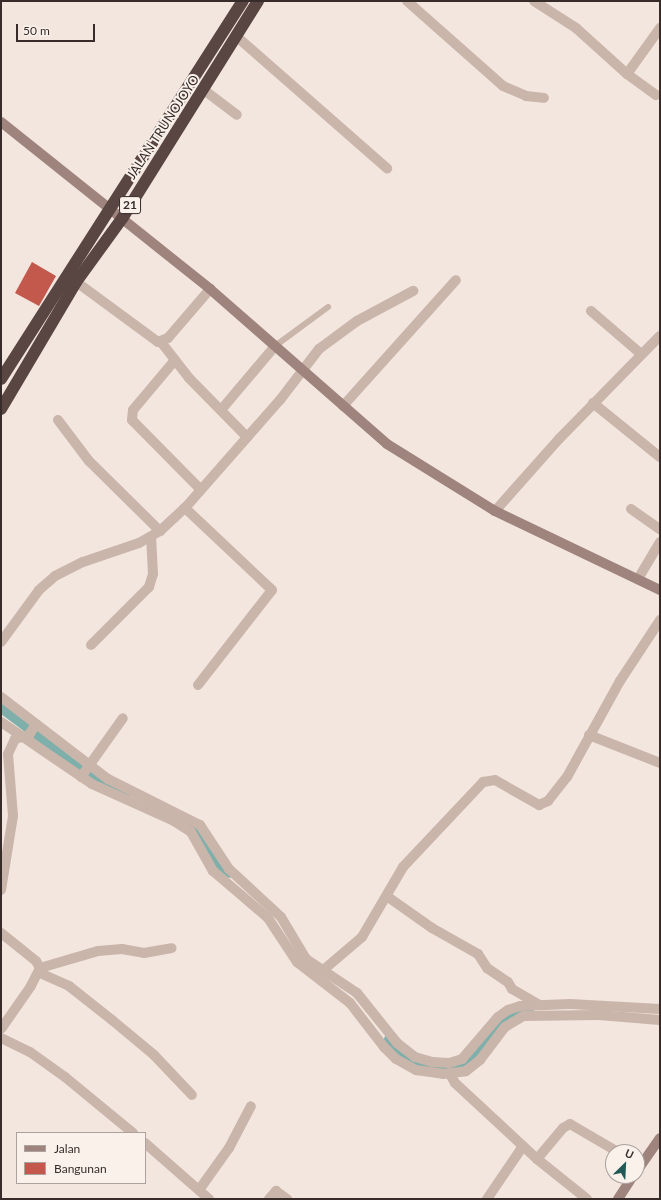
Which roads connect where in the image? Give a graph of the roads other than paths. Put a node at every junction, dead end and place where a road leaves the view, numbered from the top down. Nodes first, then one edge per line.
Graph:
1 (243, 1) edge
2 (258, 1) edge
3 (408, 1) edge
4 (534, 1) edge
5 (660, 28) edge
6 (236, 36) junction
7 (628, 74) junction
8 (204, 90) junction
9 (656, 95) dead end
10 (544, 98) dead end
11 (237, 115) dead end
12 (1, 122) edge
13 (387, 168) dead end
14 (112, 209) junction
15 (122, 217) junction
16 (72, 279) junction
17 (456, 280) dead end
18 (210, 289) junction
19 (413, 291) dead end
20 (328, 307) dead end
21 (592, 311) dead end
22 (30, 333) junction
23 (660, 336) edge
24 (42, 342) junction
25 (161, 342) junction
26 (275, 346) junction
27 (641, 354) junction
28 (175, 360) junction
29 (304, 370) junction
30 (1, 379) edge
31 (593, 403) junction
32 (343, 406) junction
33 (1, 409) edge
34 (220, 410) junction
35 (58, 420) dead end
36 (247, 437) junction
37 (660, 457) edge
38 (201, 490) junction
39 (186, 508) junction
40 (631, 509) dead end
41 (495, 510) junction
42 (660, 529) edge
43 (160, 531) junction
44 (150, 537) junction
45 (660, 542) edge
46 (638, 579) junction
47 (660, 590) edge
48 (660, 620) edge
49 (1, 642) edge
50 (91, 645) dead end
51 (198, 686) dead end
52 (1, 696) edge
53 (122, 718) dead end
54 (1, 722) edge
55 (30, 731) junction
56 (589, 735) junction
57 (660, 764) edge
58 (84, 770) junction
59 (195, 828) junction
60 (1, 890) edge
61 (388, 897) junction
62 (1, 933) edge
63 (172, 948) dead end
64 (40, 970) junction
65 (320, 974) junction
66 (538, 1004) junction
67 (660, 1009) edge
68 (599, 1010) junction
69 (660, 1020) edge
70 (1, 1029) edge
71 (1, 1038) edge
72 (444, 1069) junction
73 (192, 1095) dead end
74 (251, 1106) dead end
75 (132, 1132) edge
76 (660, 1138) edge
77 (146, 1144) edge
78 (605, 1144) edge
79 (523, 1146) junction
80 (645, 1158) edge
81 (537, 1159) junction
82 (628, 1184) edge
83 (199, 1190) junction
84 (209, 1199) edge
85 (269, 1199) edge
86 (287, 1199) edge
87 (486, 1199) edge
88 (587, 1199) edge
89 (618, 1199) edge

1 - 14 highway, JALAN TRUNOJOYO / 21
2 - 6 highway, JALAN TRUNOJOYO / 21
3 - 10 street
4 - 7 street
5 - 7 street
6 - 8 highway, JALAN TRUNOJOYO / 21
6 - 13 street
7 - 9 street
8 - 11 street
8 - 15 highway, JALAN TRUNOJOYO / 21
12 - 14 main road
14 - 15 main road
14 - 16 highway, JALAN TRUNOJOYO / 21
15 - 16 highway, JALAN TRUNOJOYO / 21
15 - 18 main road
16 - 22 highway, JALAN TRUNOJOYO / 21
16 - 24 highway, JALAN TRUNOJOYO / 21
16 - 25 street
17 - 32 street
18 - 25 street
18 - 26 main road
19 - 29 street
20 - 26 lane
21 - 27 street
22 - 24 lane
22 - 30 highway, JALAN TRUNOJOYO / 21
23 - 27 street
24 - 33 highway, JALAN TRUNOJOYO / 21
25 - 28 street
26 - 29 main road
26 - 34 street
27 - 31 street
28 - 34 street
28 - 38 street
29 - 32 main road
29 - 36 street
31 - 37 street
31 - 41 street
32 - 41 main road
34 - 36 street
35 - 43 street
36 - 38 street
38 - 39 street
39 - 43 street
39 - 51 street
40 - 42 street
41 - 46 main road
43 - 44 street
44 - 49 street
44 - 50 street
45 - 46 street
46 - 47 main road
48 - 56 street
52 - 55 street
53 - 58 street
54 - 55 street
55 - 58 street
55 - 58 street
55 - 60 street
56 - 57 street
56 - 61 street
58 - 59 street
58 - 59 street
59 - 65 street
61 - 65 street
61 - 66 street
62 - 64 street
63 - 64 street
64 - 70 street
64 - 73 street
65 - 72 street
66 - 68 street
66 - 72 street
67 - 68 street
68 - 69 street
68 - 72 street
71 - 75 street
72 - 79 street
74 - 83 street
76 - 80 main road
77 - 83 street
78 - 81 street
79 - 81 street
79 - 87 street
81 - 88 street
82 - 89 main road
83 - 84 street
85 - 86 street

